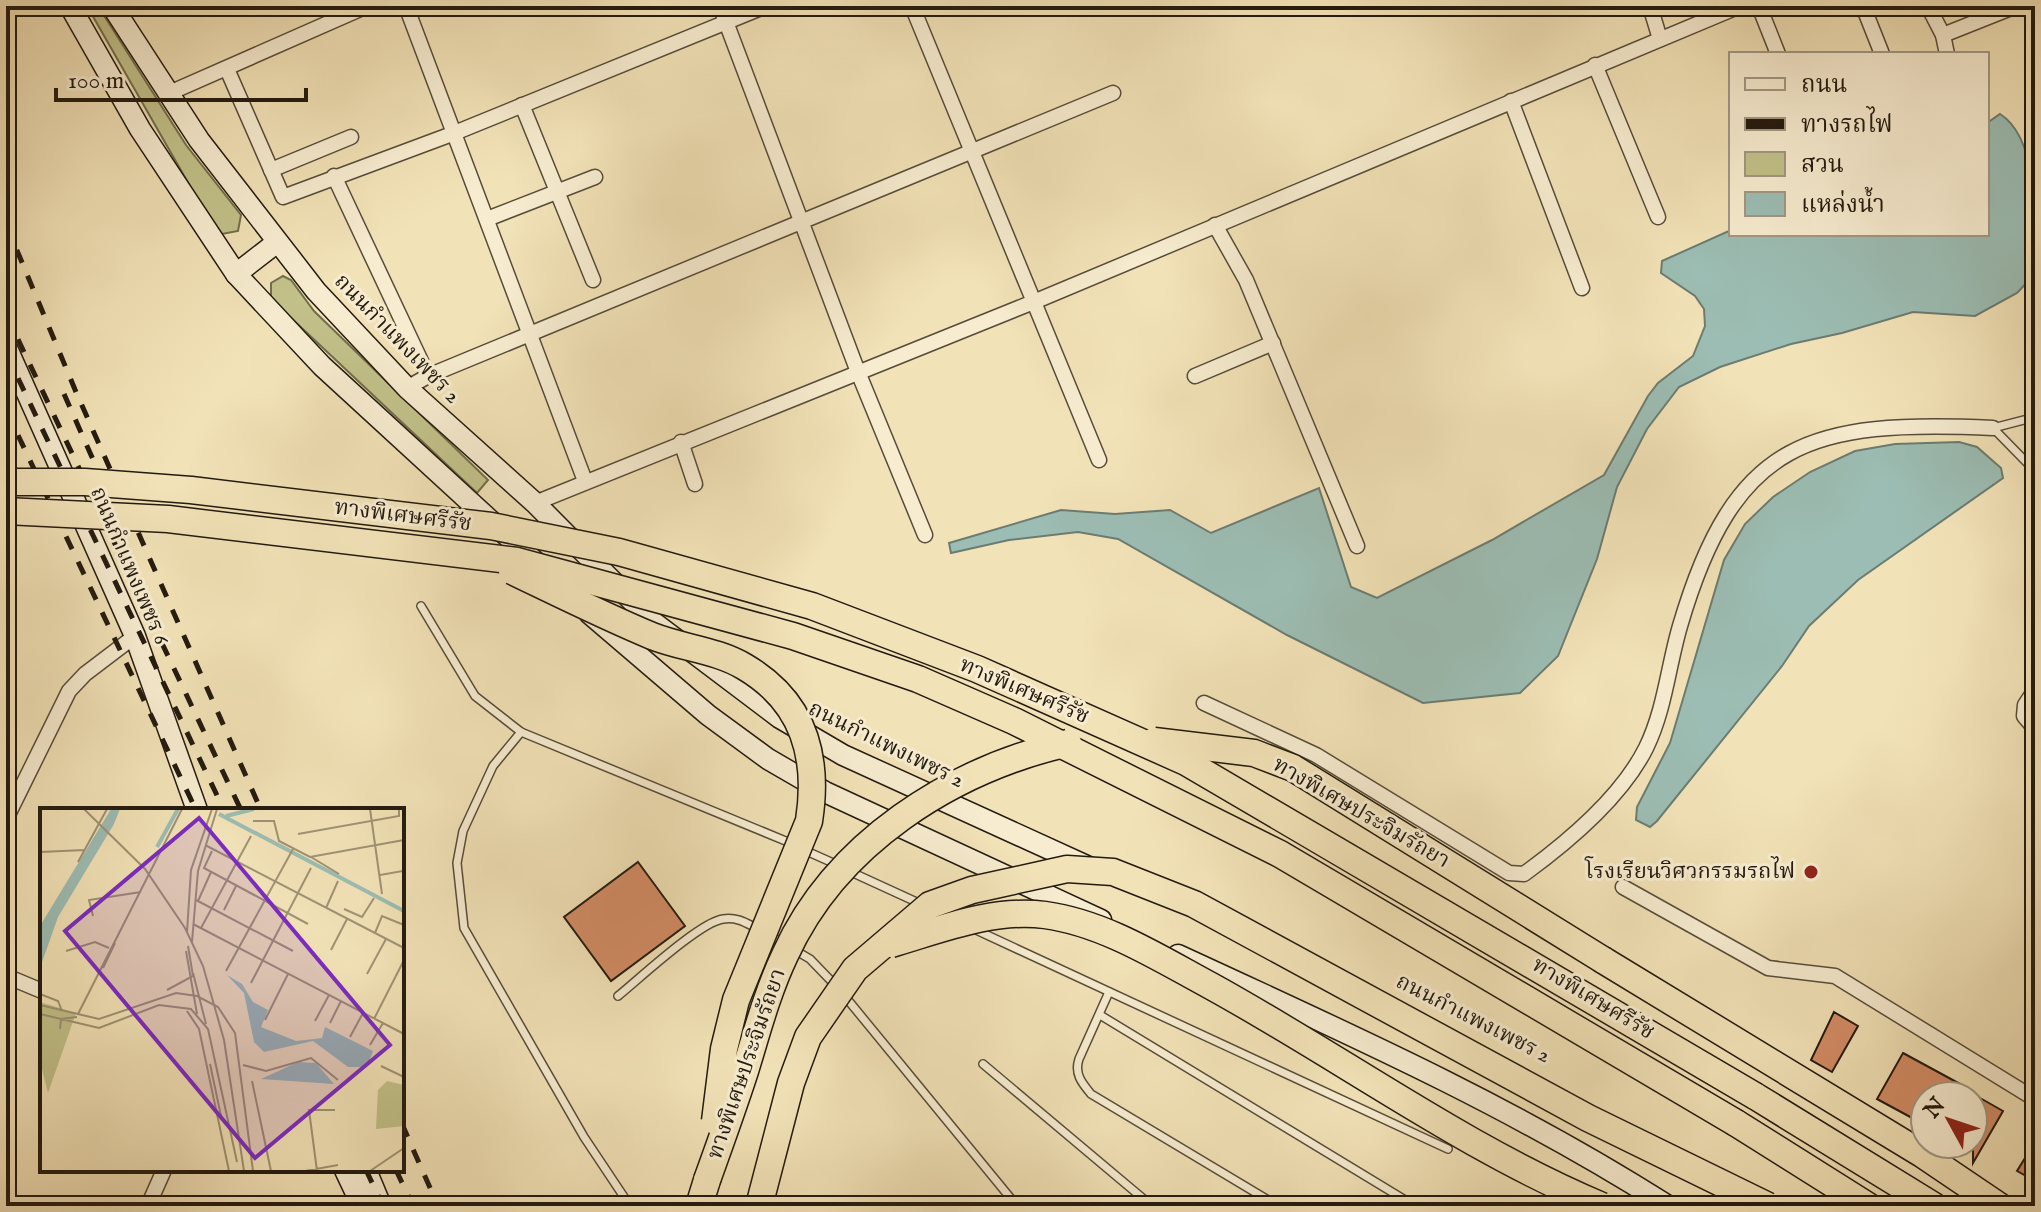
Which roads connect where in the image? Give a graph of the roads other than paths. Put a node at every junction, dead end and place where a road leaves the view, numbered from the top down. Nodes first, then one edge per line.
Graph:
1 (70, 6) edge
2 (112, 6) edge
3 (367, 6) edge
4 (406, 6) edge
5 (720, 6) edge
6 (766, 6) edge
7 (912, 6) edge
8 (1650, 6) edge
9 (1740, 6) edge
10 (1759, 6) edge
11 (1863, 6) edge
12 (1928, 6) edge
13 (2016, 6) edge
14 (726, 23) junction
15 (1943, 35) junction
16 (1660, 39) junction
17 (1777, 52) edge
18 (1881, 52) edge
19 (1947, 52) edge
20 (1595, 65) junction
21 (227, 69) junction
22 (1113, 93) dead end
23 (167, 94) junction
24 (1511, 101) junction
25 (522, 105) junction
26 (452, 134) junction
27 (351, 137) dead end
28 (975, 153) junction
29 (271, 170) junction
30 (334, 176) junction
31 (595, 177) dead end
32 (556, 192) junction
33 (1658, 217) dead end
34 (487, 219) junction
35 (800, 222) junction
36 (1215, 225) junction
37 (276, 243) junction
38 (236, 274) junction
39 (593, 280) dead end
40 (1582, 288) dead end
41 (1036, 301) junction
42 (530, 333) junction
43 (1273, 343) junction
44 (6, 346) edge
45 (858, 372) junction
46 (428, 376) junction
47 (1195, 376) dead end
48 (407, 388) junction
49 (2035, 417) edge
50 (1993, 428) junction
51 (681, 442) junction
52 (1099, 460) dead end
53 (2035, 471) edge
54 (585, 481) junction
55 (6, 482) edge
56 (695, 484) dead end
57 (535, 503) junction
58 (6, 511) edge
59 (925, 535) dead end
60 (1357, 546) dead end
61 (482, 557) junction
62 (421, 606) dead end
63 (135, 636) junction
64 (2035, 690) edge
65 (1204, 703) dead end
66 (2035, 729) edge
67 (521, 732) junction
68 (196, 808) edge
69 (6, 819) edge
70 (1623, 887) dead end
71 (935, 911) dead end
72 (949, 917) dead end
73 (884, 946) junction
74 (6, 976) edge
75 (40, 990) edge
76 (1109, 992) junction
77 (618, 996) dead end
78 (1100, 1015) junction
79 (983, 1064) dead end
80 (2035, 1099) edge
81 (1448, 1149) dead end
82 (163, 1172) edge
83 (346, 1172) edge
84 (367, 1172) edge
85 (707, 1180) junction
86 (148, 1206) edge
87 (362, 1206) edge
88 (381, 1206) edge
89 (630, 1206) edge
90 (699, 1206) edge
91 (759, 1206) edge
92 (1017, 1206) edge
93 (1152, 1206) edge
94 (1278, 1206) edge
95 (1415, 1206) edge
96 (1602, 1206) edge
97 (1668, 1206) edge
98 (1767, 1206) edge
99 (1868, 1206) edge
100 (1934, 1206) edge
101 (1999, 1206) edge

1 - 38 main road
2 - 23 main road, ถนนกำแพงเพชร 2
3 - 21 street
4 - 26 street
5 - 14 street
6 - 14 street
7 - 28 street
8 - 16 street
9 - 16 street
10 - 17 street
11 - 18 street
12 - 15 street
13 - 15 street
14 - 25 street
14 - 35 street
15 - 19 street
16 - 20 street
20 - 24 street
20 - 33 street
21 - 23 street
21 - 29 street
22 - 28 street
23 - 37 main road, ถนนกำแพงเพชร 2
24 - 36 street
24 - 40 street
25 - 26 street
25 - 32 street
26 - 30 street
26 - 34 street
27 - 29 street
28 - 35 street
28 - 41 street
29 - 30 street
30 - 46 street
31 - 32 street
32 - 34 street
32 - 39 street
34 - 42 street
35 - 42 street
35 - 45 street
36 - 41 street
36 - 43 street
37 - 38 main road
37 - 48 main road, ถนนกำแพงเพชร 2
38 - 97 main road
41 - 45 street
41 - 52 street
42 - 46 street
42 - 54 street
43 - 47 street
43 - 60 street
44 - 63 main road, ถนนกำแพงเพชร 6
45 - 51 street
45 - 59 street
46 - 48 street
48 - 57 main road, ถนนกำแพงเพชร 2
49 - 50 lane
50 - 53 lane
50 - 65 street
51 - 54 street
51 - 56 street
54 - 57 street
55 - 100 highway, ทางพิเศษศรีรัช, bridge
57 - 98 main road, ถนนกำแพงเพชร 2
58 - 61 highway, ทางพิเศษศรีรัช, bridge
61 - 85 highway, bridge
61 - 99 highway, ทางพิเศษศรีรัช, bridge
62 - 67 lane
63 - 68 main road, ถนนกำแพงเพชร 6
63 - 69 street
64 - 66 street
67 - 71 lane
67 - 89 lane
70 - 80 street
72 - 76 lane
73 - 91 highway, bridge
73 - 96 highway, bridge
73 - 98 highway, bridge
74 - 75 street
76 - 78 lane
76 - 81 lane
77 - 92 lane
78 - 94 lane
78 - 95 lane
79 - 93 lane
82 - 86 street
83 - 87 main road
84 - 88 main road
85 - 90 highway, ทางพิเศษประจิมรัถยา
85 - 101 highway, ทางพิเศษประจิมรัถยา, bridge

